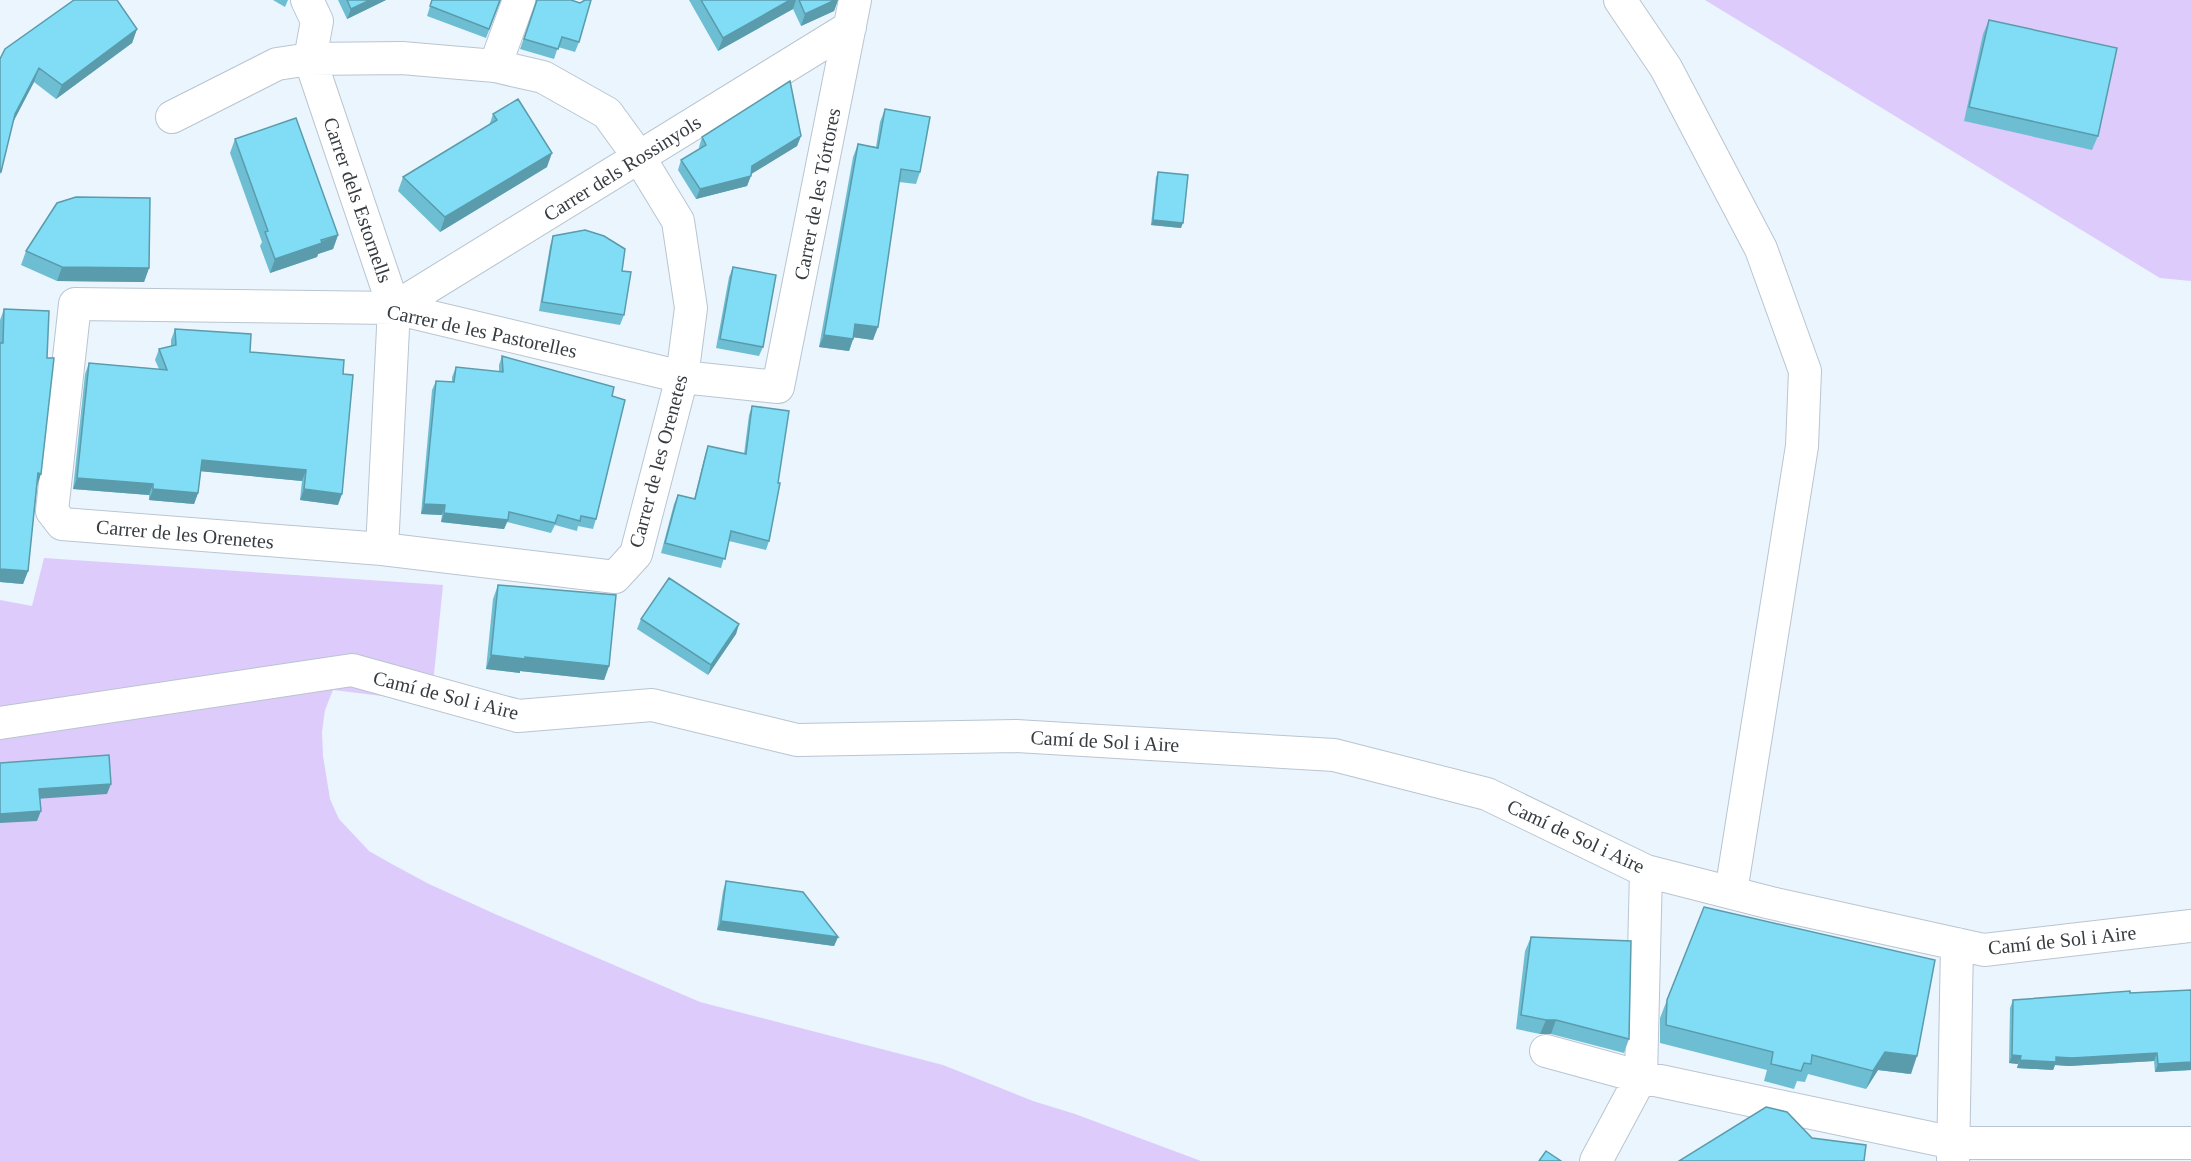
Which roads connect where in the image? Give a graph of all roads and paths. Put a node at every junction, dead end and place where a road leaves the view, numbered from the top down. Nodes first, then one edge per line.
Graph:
1 (307, 0) edge
2 (519, 0) edge
3 (1620, 0) edge
4 (853, 14) edge
5 (310, 59) junction
6 (495, 66) junction
7 (172, 117) dead end
8 (639, 157) junction
9 (75, 304) joint
10 (394, 308) junction
11 (682, 377) junction
12 (778, 387) joint
13 (382, 549) junction
14 (0, 723) edge
15 (1646, 871) junction
16 (1731, 892) junction
17 (2191, 926) edge
18 (1957, 944) junction
19 (1545, 1051) dead end
20 (1641, 1077) junction
21 (2191, 1143) edge
22 (1953, 1152) edge
23 (1596, 1161) edge

1 - 5 street, Carrer dels Estornells
2 - 6 street
3 - 16 street
4 - 8 street, Carrer dels Rossinyols
4 - 12 street, Carrer de les Tórtores
5 - 6 street, Carrer de les Orenetes
5 - 7 street, Carrer de les Orenetes
5 - 10 street, Carrer dels Estornells
6 - 8 street, Carrer de les Orenetes
8 - 10 street, Carrer dels Rossinyols
8 - 11 street, Carrer de les Orenetes
9 - 10 street, Carrer de les Pastorelles
9 - 13 street, Carrer de les Orenetes
10 - 11 street, Carrer de les Pastorelles
10 - 13 street, Carrer dels Estornells
11 - 12 street, Carrer de les Pastorelles
11 - 13 street, Carrer de les Orenetes
14 - 15 street, Camí de Sol i Aire
15 - 16 street, Camí de Sol i Aire
15 - 20 street
16 - 18 street, Camí de Sol i Aire
17 - 18 street, Camí de Sol i Aire
18 - 22 street
19 - 20 street
20 - 22 street
20 - 23 street
21 - 22 street

